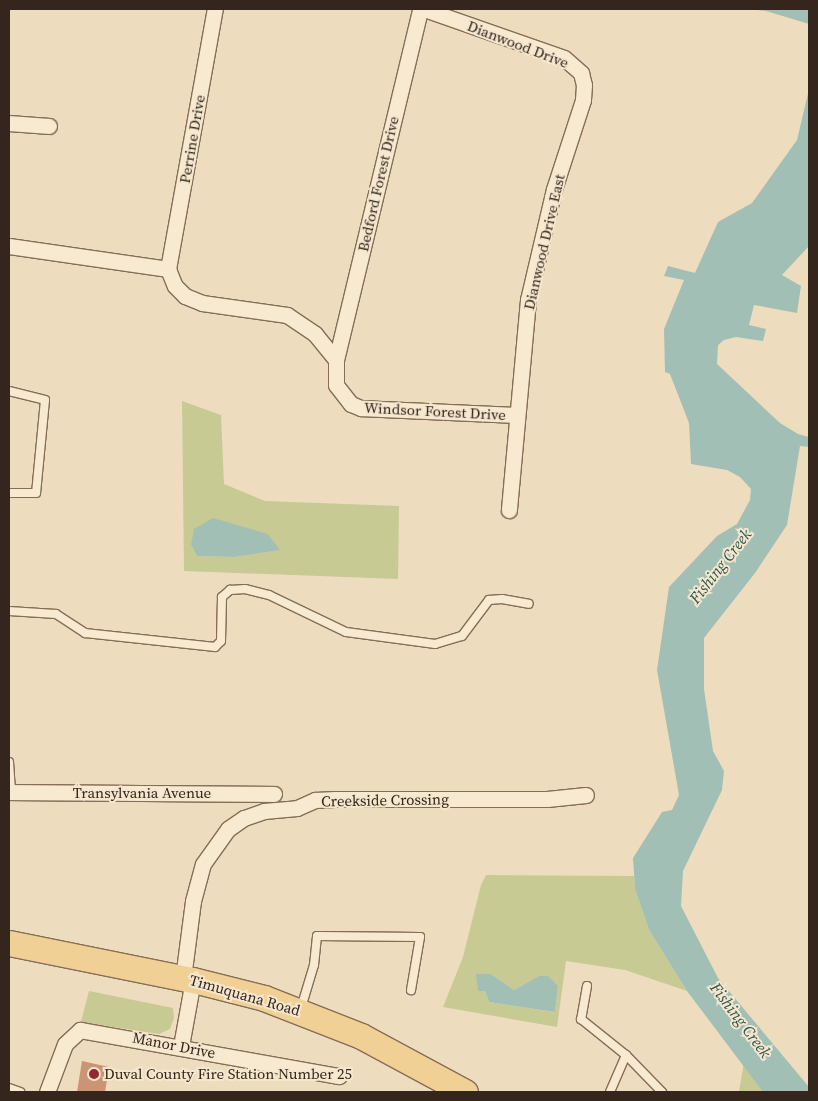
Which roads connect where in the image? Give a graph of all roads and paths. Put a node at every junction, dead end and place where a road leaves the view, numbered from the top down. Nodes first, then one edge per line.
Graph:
1 (215, 9) edge
2 (420, 9) edge
3 (424, 9) edge
4 (581, 73) joint
5 (9, 122) edge
6 (48, 126) dead end
7 (9, 246) edge
8 (168, 269) junction
9 (336, 360) junction
10 (9, 391) edge
11 (515, 416) junction
12 (9, 493) edge
13 (509, 510) dead end
14 (529, 604) dead end
15 (9, 612) edge
16 (9, 762) edge
17 (10, 792) edge
18 (274, 794) dead end
19 (586, 795) dead end
20 (9, 944) edge
21 (188, 979) junction
22 (587, 986) dead end
23 (411, 990) dead end
24 (300, 1011) junction
25 (181, 1046) junction
26 (626, 1055) junction
27 (339, 1076) dead end
28 (9, 1088) edge
29 (451, 1088) edge
30 (20, 1092) edge
31 (47, 1092) edge
32 (610, 1092) edge
33 (662, 1092) edge

1 - 8 street, Perrine Drive
2 - 9 street, Bedford Forest Drive
3 - 4 street, Dianwood Drive
4 - 11 street, Dianwood Drive East
5 - 6 street
7 - 8 street
8 - 9 street
9 - 11 street, Windsor Forest Drive
10 - 12 lane
11 - 13 street, Dianwood Drive East
14 - 15 lane
16 - 17 lane
17 - 18 street, Transylvania Avenue
19 - 21 street, Creekside Crossing
20 - 21 main road, Timuquana Road
21 - 24 main road, Timuquana Road
21 - 25 street, Creekside Crossing
22 - 26 lane
23 - 24 lane
24 - 29 main road, Timuquana Road
25 - 27 street, Manor Drive
25 - 31 street, Manor Drive
26 - 32 lane
26 - 33 lane
28 - 30 lane

